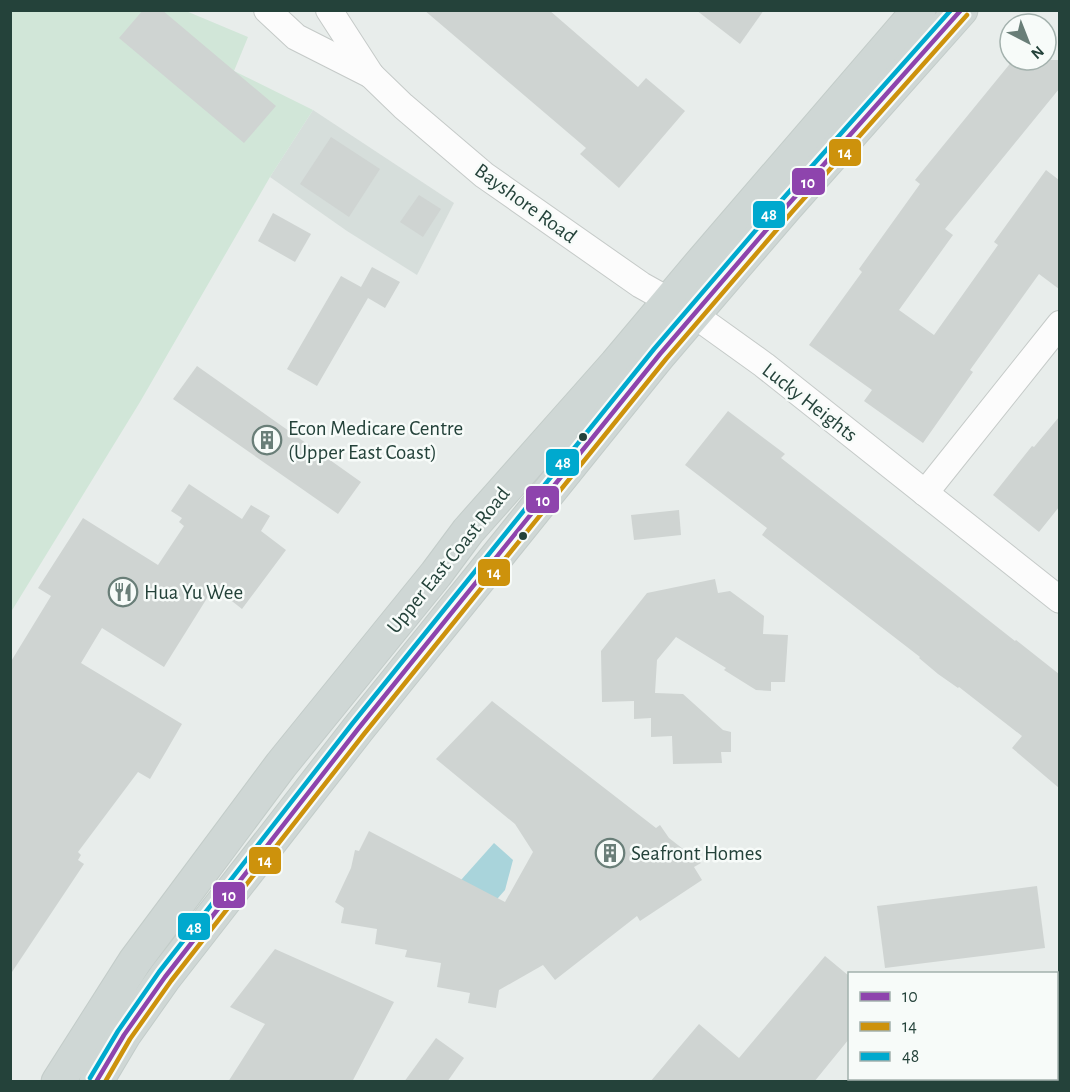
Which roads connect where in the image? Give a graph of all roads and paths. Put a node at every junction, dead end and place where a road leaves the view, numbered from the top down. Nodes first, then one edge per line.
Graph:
1 (267, 10) edge
2 (329, 10) edge
3 (919, 10) edge
4 (961, 10) edge
5 (371, 75) junction
6 (681, 307) junction
7 (1059, 324) edge
8 (925, 492) junction
9 (1059, 600) edge
10 (58, 1082) edge
11 (96, 1082) edge

1 - 5 street, Bayshore Road
2 - 5 street, Bayshore Road
3 - 6 main road, Upper East Coast Road
4 - 6 main road, Upper East Coast Road
5 - 6 street, Bayshore Road
6 - 8 street, Lucky Heights
6 - 10 main road, Upper East Coast Road
6 - 11 main road, Upper East Coast Road
7 - 8 street
8 - 9 street, Lucky Heights

